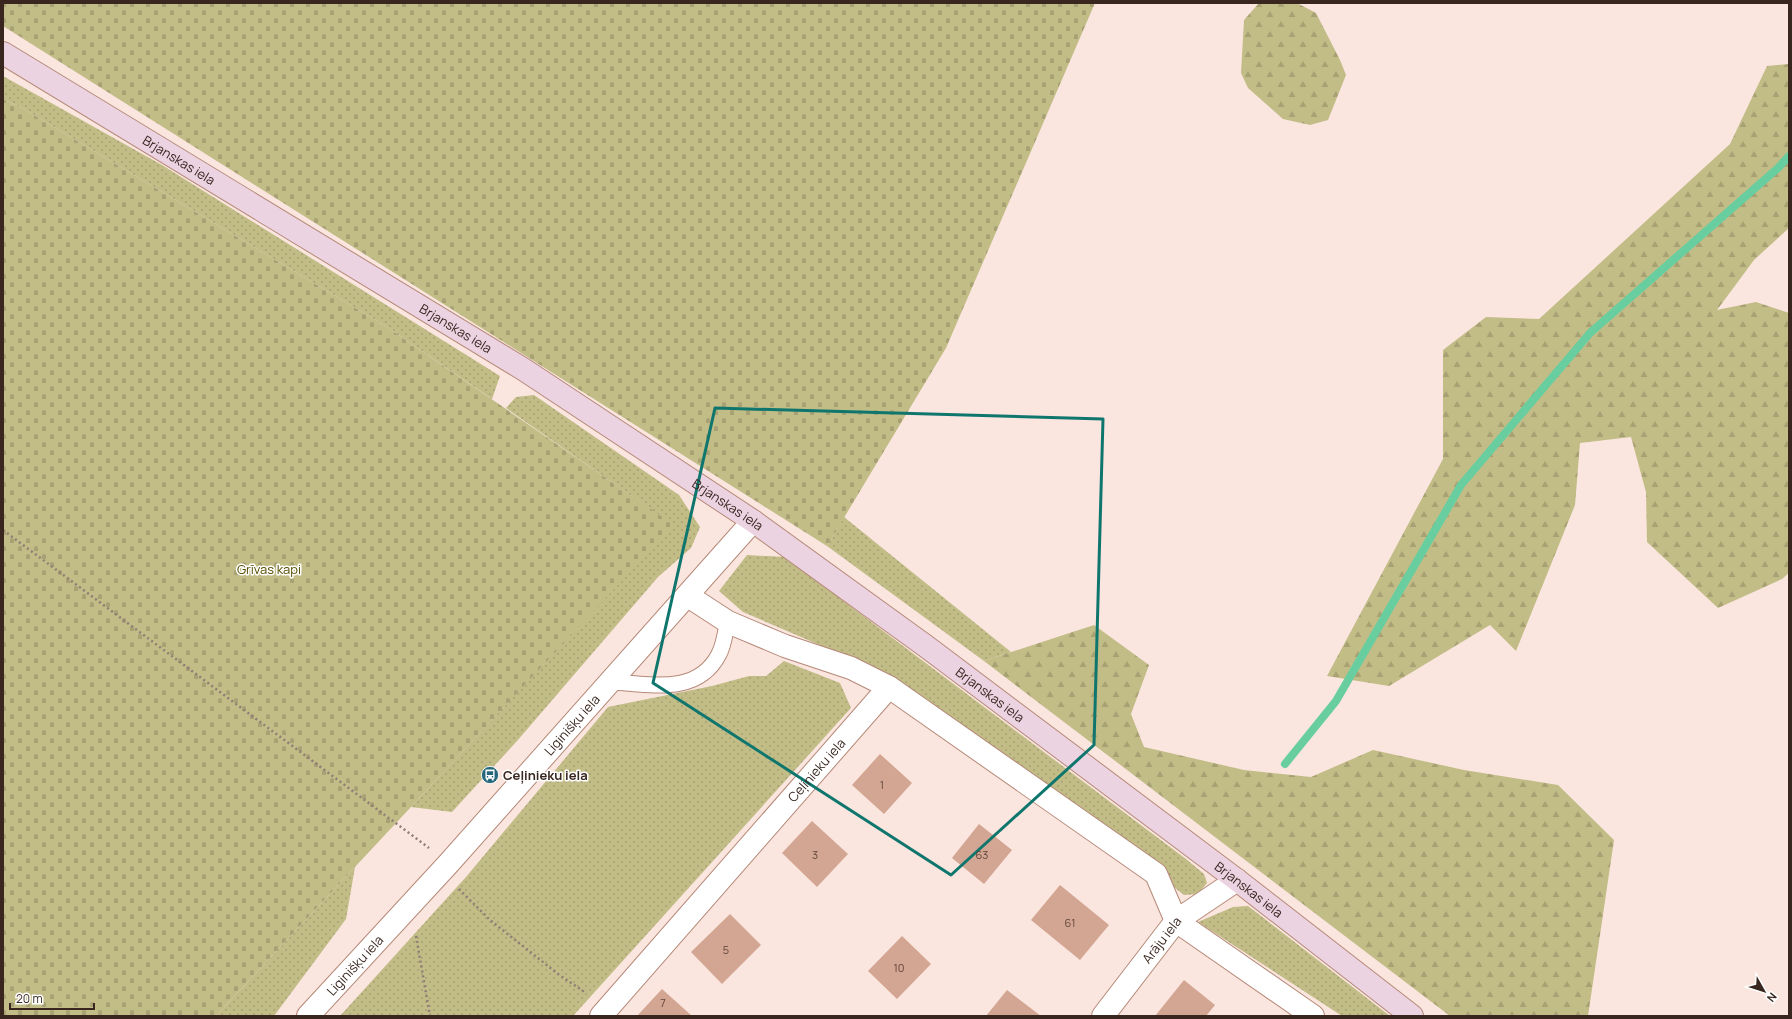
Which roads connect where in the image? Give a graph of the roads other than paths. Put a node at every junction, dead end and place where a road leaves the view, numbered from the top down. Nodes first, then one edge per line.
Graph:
1 (3, 53) edge
2 (753, 521) junction
3 (688, 596) junction
4 (728, 622) junction
5 (612, 682) junction
6 (889, 687) junction
7 (1237, 880) junction
8 (1176, 921) junction
9 (605, 1012) edge
10 (308, 1016) edge
11 (1103, 1016) edge
12 (1313, 1016) edge
13 (1412, 1016) edge

1 - 2 main road, Brjanskas iela
2 - 3 street, Liginišķu iela
2 - 7 main road, Brjanskas iela
3 - 4 street
3 - 5 street, Liginišķu iela
4 - 5 lane
4 - 6 street
5 - 10 street, Liginišķu iela
6 - 8 street
6 - 9 street, Ceļinieku iela
7 - 8 street, Arāju iela
7 - 13 main road, Brjanskas iela
8 - 11 street, Arāju iela
8 - 12 street

